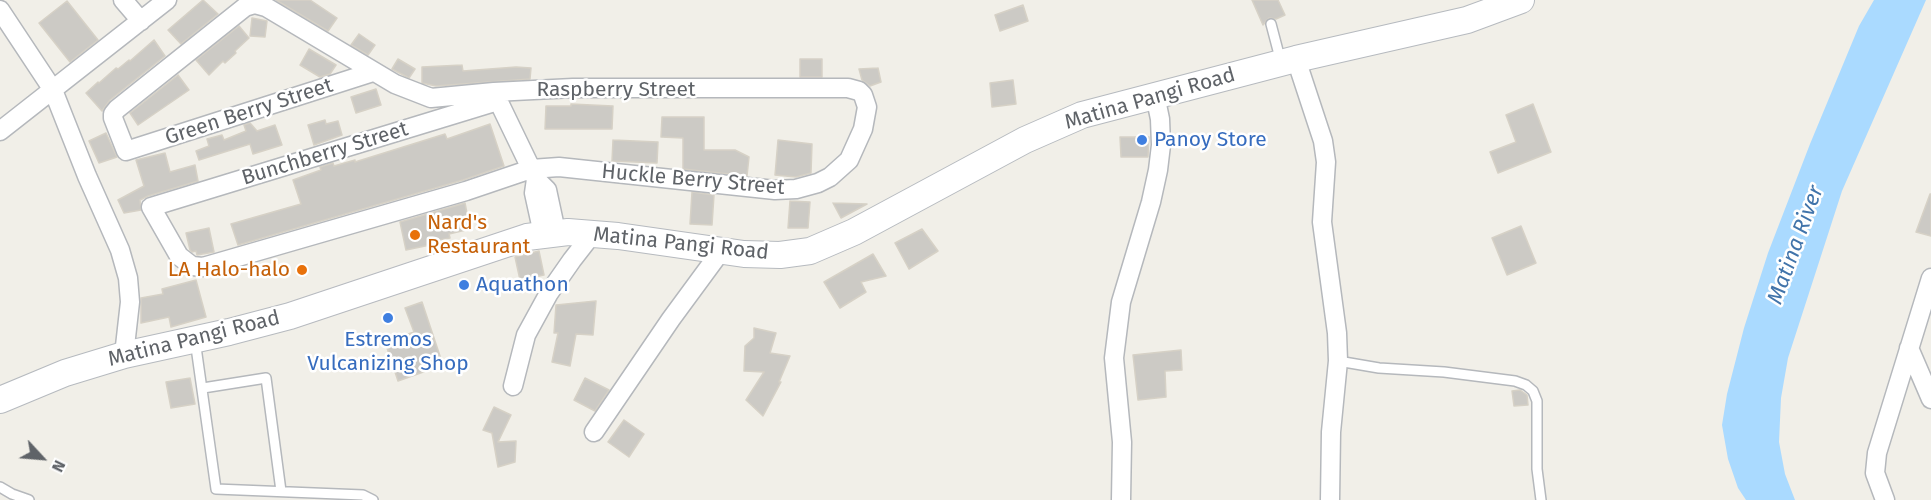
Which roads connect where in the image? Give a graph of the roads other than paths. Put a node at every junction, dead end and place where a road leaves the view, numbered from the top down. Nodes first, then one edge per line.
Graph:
1 (123, 0) edge
2 (167, 0) edge
3 (1521, 0) edge
4 (0, 10) edge
5 (141, 21) junction
6 (1271, 24) dead end
7 (1289, 61) junction
8 (373, 72) junction
9 (53, 90) junction
10 (864, 95) joint
11 (1155, 95) junction
12 (496, 96) junction
13 (432, 98) junction
14 (434, 121) junction
15 (0, 131) edge
16 (126, 151) joint
17 (534, 174) junction
18 (151, 207) joint
19 (549, 233) junction
20 (593, 233) junction
21 (721, 251) junction
22 (1931, 278) edge
23 (195, 340) junction
24 (1909, 348) junction
25 (124, 355) junction
26 (1338, 361) junction
27 (513, 386) dead end
28 (202, 388) junction
29 (1931, 399) edge
30 (0, 400) edge
31 (594, 432) dead end
32 (0, 487) edge
33 (280, 491) junction
34 (297, 496) edge
35 (29, 500) edge
36 (373, 500) edge
37 (1121, 500) edge
38 (1330, 500) edge
39 (1541, 500) edge
40 (1885, 500) edge

1 - 5 street
2 - 5 street
3 - 7 street, Matina Pangi Road
4 - 9 street
5 - 9 street
6 - 7 lane
7 - 11 street, Matina Pangi Road
7 - 26 street
8 - 13 street, Raspberry Street
8 - 16 street, Green Berry Street
8 - 16 street, Raspberry Street
9 - 15 street
9 - 25 street
10 - 12 street, Raspberry Street
10 - 17 street, Huckle Berry Street
11 - 21 street, Matina Pangi Road
11 - 37 street
12 - 13 street, Raspberry Street
12 - 14 street, Bunchberry Street
12 - 17 street
13 - 14 street
14 - 18 street, Bunchberry Street
17 - 18 street, Huckle Berry Street
17 - 19 street
19 - 20 street, Matina Pangi Road
19 - 23 street, Matina Pangi Road
20 - 21 street, Matina Pangi Road
20 - 27 street
21 - 31 street
22 - 24 street
23 - 25 street, Matina Pangi Road
23 - 28 lane
24 - 29 street
24 - 40 street
25 - 30 street, Matina Pangi Road
26 - 38 street
26 - 39 lane
28 - 33 lane
28 - 33 lane
32 - 35 lane
33 - 34 lane
34 - 36 lane

